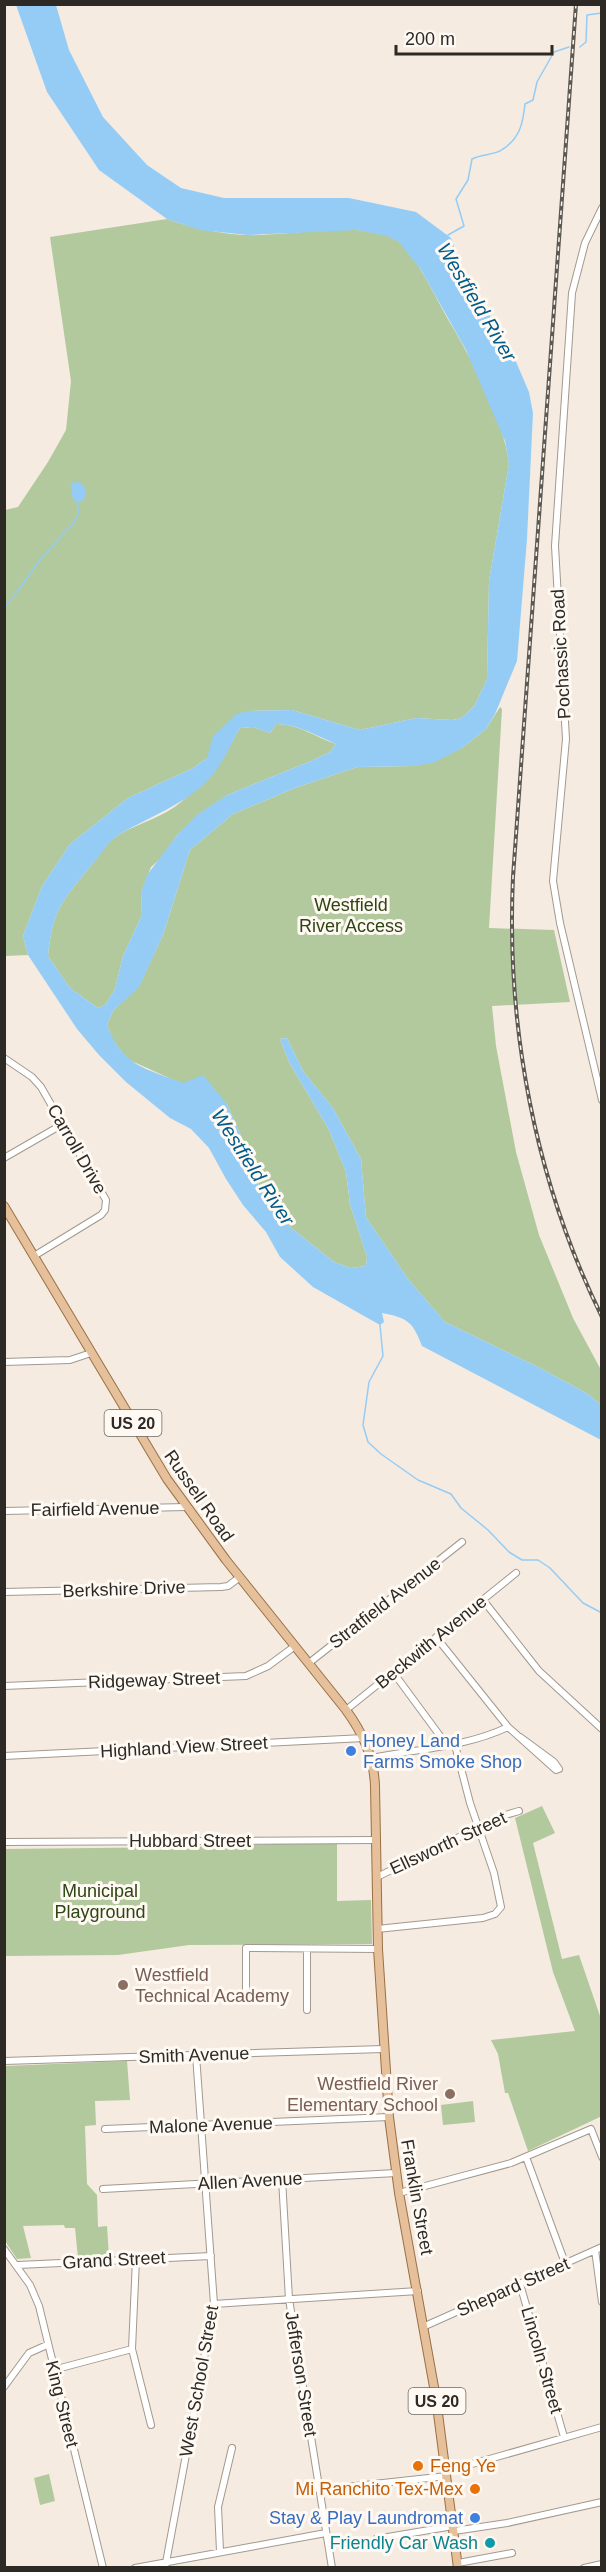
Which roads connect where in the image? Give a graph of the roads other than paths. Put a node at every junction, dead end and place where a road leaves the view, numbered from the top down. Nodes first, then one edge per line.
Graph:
1 (602, 208) edge
2 (4, 1058) edge
3 (602, 1100) edge
4 (63, 1124) junction
5 (4, 1158) edge
6 (4, 1206) edge
7 (34, 1256) junction
8 (91, 1353) junction
9 (4, 1362) edge
10 (186, 1507) junction
11 (4, 1511) edge
12 (462, 1542) dead end
13 (516, 1573) dead end
14 (240, 1577) junction
15 (4, 1592) edge
16 (483, 1600) junction
17 (436, 1637) junction
18 (295, 1646) junction
19 (309, 1663) junction
20 (393, 1672) junction
21 (4, 1686) edge
22 (346, 1710) junction
23 (508, 1727) junction
24 (602, 1729) edge
25 (520, 1737) junction
26 (364, 1738) junction
27 (446, 1744) junction
28 (455, 1745) junction
29 (4, 1756) edge
30 (372, 1758) junction
31 (519, 1811) dead end
32 (480, 1829) junction
33 (376, 1840) junction
34 (4, 1842) edge
35 (377, 1877) junction
36 (377, 1929) junction
37 (307, 1949) junction
38 (378, 1949) junction
39 (246, 1998) dead end
40 (307, 2010) dead end
41 (383, 2049) junction
42 (196, 2055) junction
43 (4, 2061) edge
44 (389, 2117) junction
45 (202, 2125) junction
46 (105, 2129) dead end
47 (526, 2157) junction
48 (602, 2157) edge
49 (396, 2173) junction
50 (282, 2179) junction
51 (205, 2183) junction
52 (104, 2189) dead end
53 (399, 2193) junction
54 (598, 2248) edge
55 (4, 2249) edge
56 (211, 2256) junction
57 (136, 2259) junction
58 (565, 2263) junction
59 (18, 2265) junction
60 (520, 2284) junction
61 (418, 2292) junction
62 (290, 2299) junction
63 (602, 2302) edge
64 (214, 2304) junction
65 (425, 2326) junction
66 (47, 2345) junction
67 (132, 2349) junction
68 (53, 2370) junction
69 (4, 2387) edge
70 (151, 2425) dead end
71 (602, 2427) edge
72 (564, 2437) junction
73 (232, 2448) dead end
74 (447, 2472) junction
75 (319, 2490) junction
76 (602, 2502) edge
77 (454, 2529) junction
78 (326, 2534) junction
79 (376, 2540) dead end
80 (220, 2551) junction
81 (512, 2553) dead end
82 (602, 2564) edge
83 (164, 2565) edge
84 (458, 2565) edge
85 (103, 2568) edge
86 (135, 2568) edge
87 (332, 2568) edge
88 (584, 2568) edge

1 - 3 street, Pochassic Road
2 - 4 street, Carroll Drive
4 - 5 street
4 - 7 street, Carroll Drive
6 - 7 main road, Russell Road / US 20
7 - 8 main road, Russell Road / US 20
8 - 9 street
8 - 10 main road, Russell Road / US 20
10 - 11 street, Fairfield Avenue
10 - 14 main road, Russell Road / US 20
12 - 19 street, Stratfield Avenue
13 - 16 street, Beckwith Avenue
14 - 15 street, Berkshire Drive
14 - 18 main road, Russell Road / US 20
16 - 17 street, Beckwith Avenue
16 - 24 street
17 - 20 street, Beckwith Avenue
17 - 23 street
18 - 19 main road, Russell Road / US 20
18 - 21 street, Ridgeway Street
19 - 22 main road, Russell Road / US 20
20 - 22 street, Beckwith Avenue
20 - 27 street
22 - 26 main road, Russell Road / US 20
23 - 25 street
23 - 28 street
25 - 25 street
26 - 29 street, Highland View Street
26 - 30 main road, Russell Road / US 20
27 - 28 street
27 - 30 street
28 - 32 street
30 - 33 main road, Franklin Street / US 20
31 - 32 street, Ellsworth Street
32 - 35 street, Ellsworth Street
32 - 36 street
33 - 34 street, Hubbard Street
33 - 35 main road, Franklin Street / US 20
35 - 36 main road, Franklin Street / US 20
36 - 38 main road, Franklin Street / US 20
37 - 38 street
37 - 39 street
37 - 40 street
38 - 41 main road, Franklin Street / US 20
41 - 42 street, Smith Avenue
41 - 44 main road, Franklin Street / US 20
42 - 43 street, Smith Avenue
42 - 45 street, West School Street
44 - 45 street, Malone Avenue
44 - 49 main road, Franklin Street / US 20
45 - 46 street, Malone Avenue
45 - 51 street, West School Street
47 - 48 street
47 - 53 street
47 - 58 street
49 - 50 street, Allen Avenue
49 - 53 main road, Franklin Street / US 20
50 - 51 street, Allen Avenue
50 - 62 street, Jefferson Street
51 - 52 street, Allen Avenue
51 - 56 street, West School Street
53 - 61 main road, Franklin Street / US 20
54 - 58 street, Shepard Street
54 - 63 street
55 - 59 street, King Street
56 - 57 street, Grand Street
56 - 64 street, West School Street
57 - 59 street, Grand Street
57 - 67 street
58 - 60 street, Shepard Street
59 - 66 street, King Street
60 - 65 street, Shepard Street
60 - 72 street, Lincoln Street
61 - 62 street
61 - 65 main road, Franklin Street / US 20
62 - 64 street
62 - 75 street, Jefferson Street
64 - 83 street, West School Street
65 - 74 main road, Franklin Street / US 20
66 - 68 street, King Street
66 - 69 street
67 - 68 street
67 - 70 street
68 - 85 street, King Street
71 - 72 street
72 - 74 street
73 - 80 street
74 - 75 street
74 - 77 main road, Franklin Street / US 20
75 - 78 street, Jefferson Street
76 - 77 street
77 - 79 street
77 - 84 main road, Franklin Street / US 20
78 - 80 street
78 - 87 street, Jefferson Street
80 - 83 street
81 - 84 street
82 - 88 street
83 - 86 street

